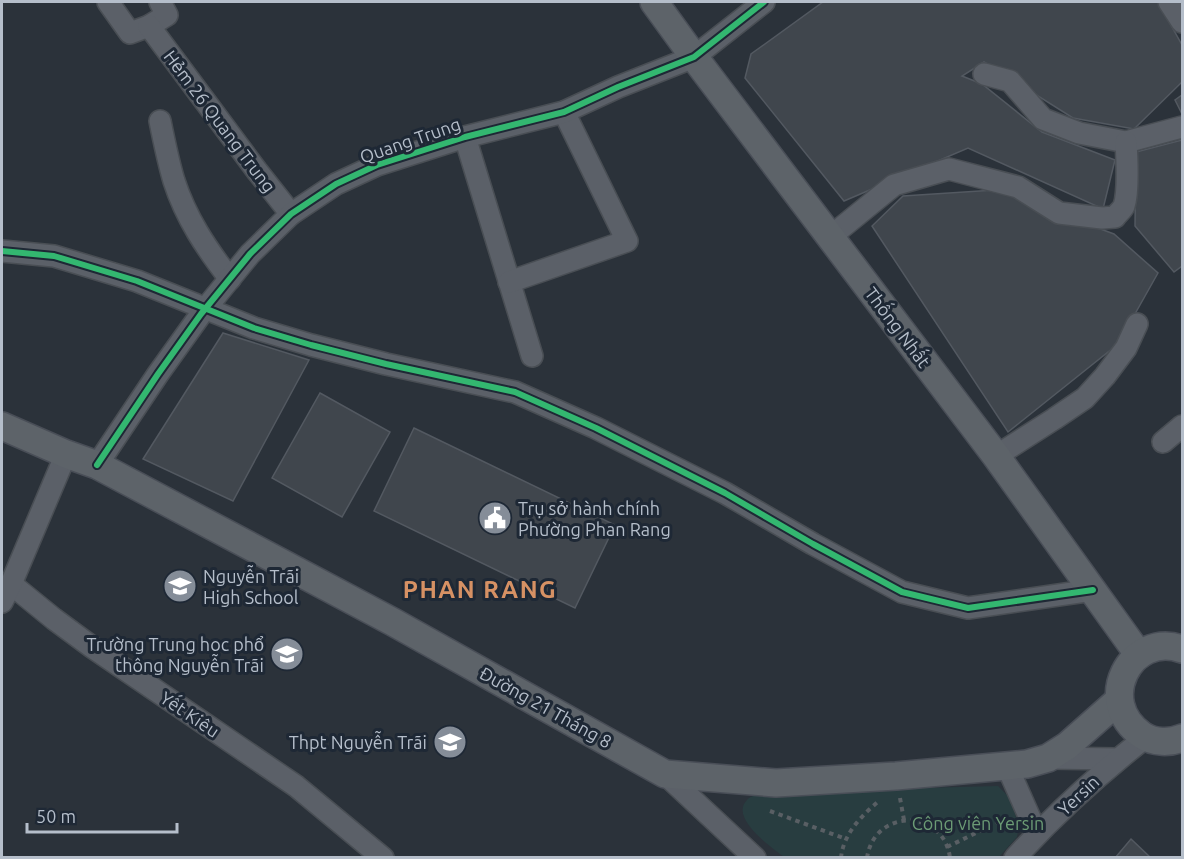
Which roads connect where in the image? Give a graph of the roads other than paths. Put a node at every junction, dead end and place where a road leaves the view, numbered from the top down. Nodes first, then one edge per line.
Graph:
1 (108, 2) edge
2 (160, 2) edge
3 (654, 2) edge
4 (764, 2) edge
5 (1169, 2) edge
6 (1182, 22) edge
7 (149, 26) junction
8 (694, 57) junction
9 (984, 74) dead end
10 (564, 112) junction
11 (159, 121) dead end
12 (1182, 127) edge
13 (465, 137) junction
14 (1126, 142) junction
15 (291, 214) junction
16 (830, 237) junction
17 (2, 250) edge
18 (230, 279) junction
19 (509, 282) junction
20 (203, 311) junction
21 (1137, 324) dead end
22 (532, 356) dead end
23 (2, 426) edge
24 (1182, 426) edge
25 (1162, 442) dead end
26 (66, 454) junction
27 (996, 456) junction
28 (97, 465) junction
29 (1094, 590) junction
30 (6, 593) edge
31 (1182, 649) edge
32 (1139, 655) junction
33 (1119, 700) junction
34 (1146, 737) junction
35 (1182, 738) edge
36 (1048, 758) junction
37 (1118, 759) junction
38 (1007, 766) junction
39 (665, 774) junction
40 (1037, 834) junction
41 (383, 858) edge
42 (755, 858) edge
43 (1015, 858) edge

1 - 7 street
2 - 7 street
3 - 8 main road, Thống Nhất
4 - 8 street, Quang Trung
5 - 6 street
7 - 15 street, Hẻm 26 Quang Trung
8 - 10 street, Quang Trung
8 - 16 main road, Thống Nhất
9 - 14 street
10 - 13 street, Quang Trung
10 - 19 street
11 - 18 street
12 - 14 street
13 - 15 street, Quang Trung
13 - 19 street
14 - 16 street
15 - 18 street, Quang Trung
16 - 27 main road, Thống Nhất
17 - 20 street
18 - 20 street, Quang Trung
19 - 22 street
20 - 28 street, Quang Trung
20 - 29 street
21 - 27 street
23 - 26 main road, Đường 21 Tháng 8
24 - 25 street
26 - 28 main road, Đường 21 Tháng 8
26 - 30 street
27 - 29 main road, Thống Nhất
28 - 39 main road, Đường 21 Tháng 8
29 - 32 main road, Thống Nhất
30 - 41 street, Yết Kiêu
31 - 32 main road
32 - 33 main road
33 - 34 main road
33 - 36 main road, Đường 21 Tháng 8
34 - 35 main road
34 - 37 street, Yersin
36 - 37 street
36 - 38 main road, Đường 21 Tháng 8
37 - 40 street, Yersin
38 - 39 main road, Đường 21 Tháng 8
38 - 40 street
39 - 42 street
40 - 43 street, Yersin

